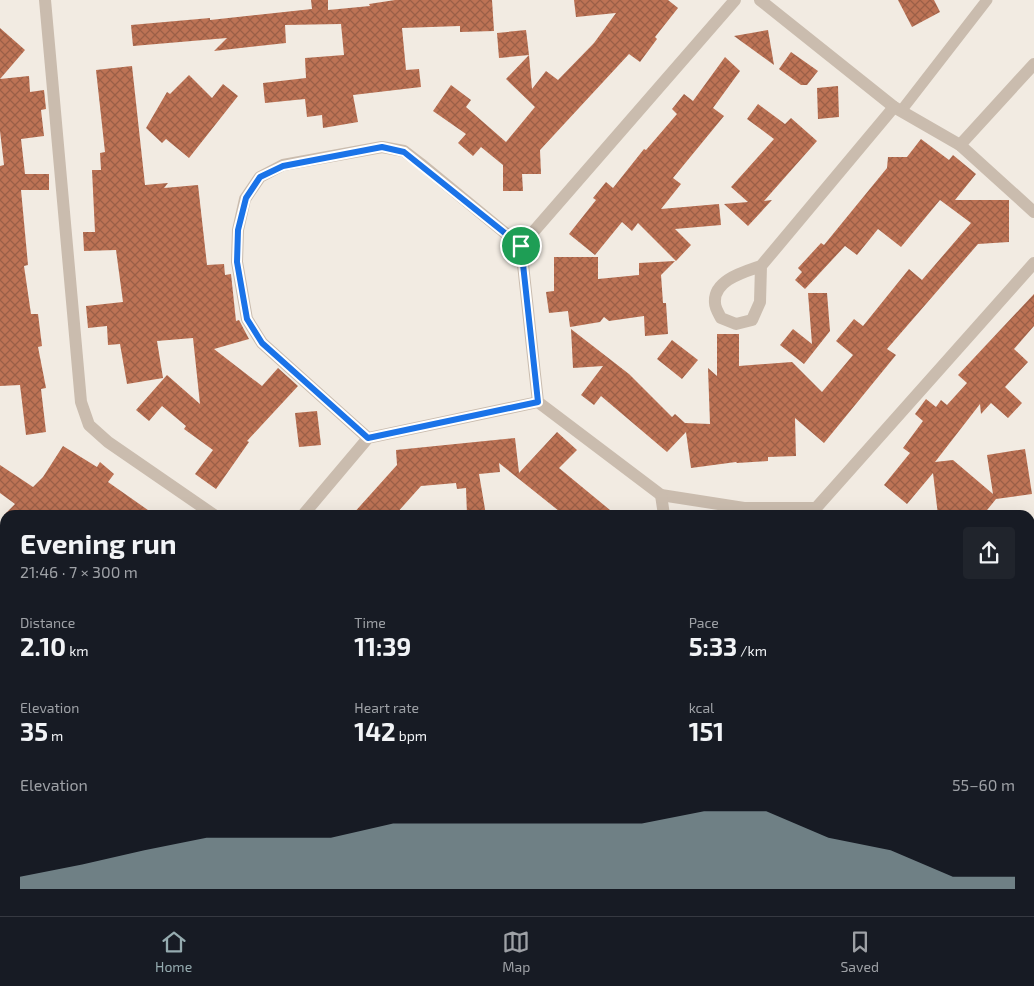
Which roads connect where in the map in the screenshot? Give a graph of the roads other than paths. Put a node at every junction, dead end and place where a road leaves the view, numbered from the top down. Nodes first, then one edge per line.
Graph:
1 (45, 0) edge
2 (735, 0) edge
3 (760, 0) edge
4 (988, 0) edge
5 (1034, 64) edge
6 (897, 109) junction
7 (960, 145) junction
8 (1034, 212) edge
9 (521, 246) junction
10 (1034, 263) edge
11 (760, 266) junction
12 (538, 402) junction
13 (368, 438) junction
14 (661, 495) junction
15 (207, 510) edge
16 (307, 510) edge
17 (663, 510) edge
18 (792, 510) edge
19 (817, 510) edge

1 - 15 street
2 - 9 street
3 - 6 street
4 - 6 lane
5 - 7 street
6 - 7 street
6 - 11 street
7 - 8 street
9 - 12 street
9 - 13 street
10 - 19 street
11 - 11 street
12 - 13 street
12 - 14 street
13 - 16 street
14 - 17 street
14 - 18 street

